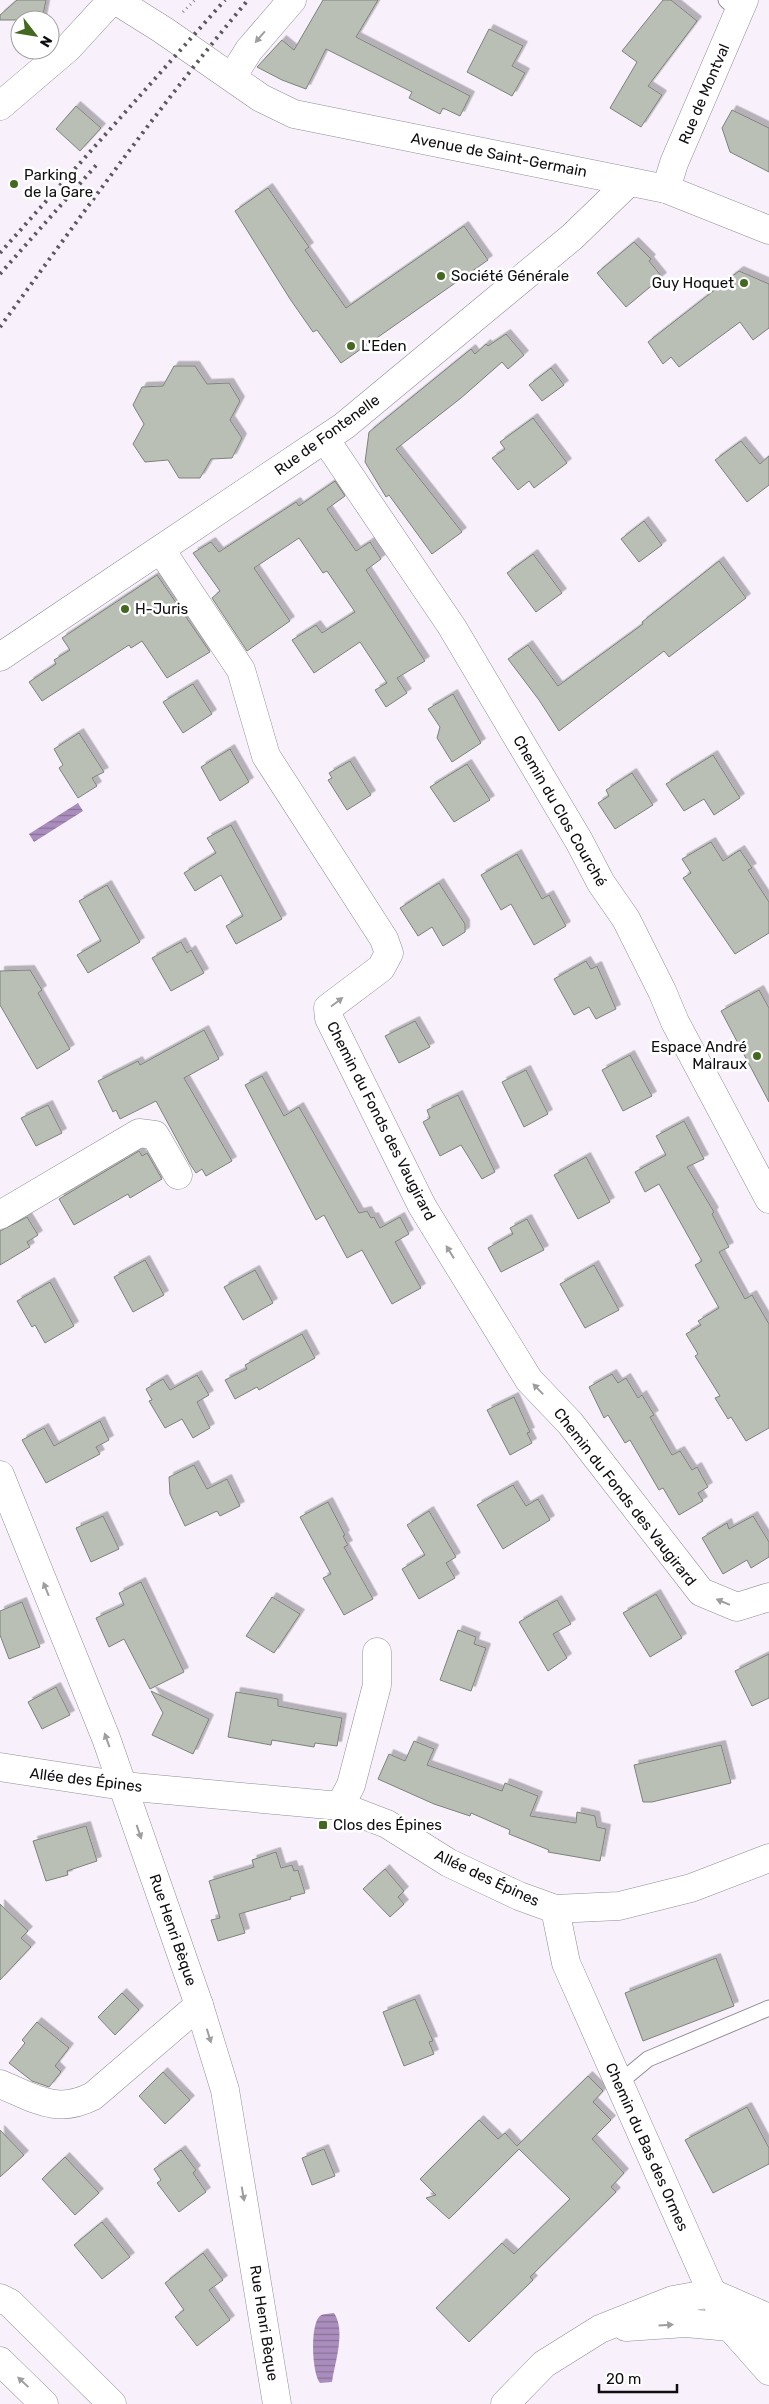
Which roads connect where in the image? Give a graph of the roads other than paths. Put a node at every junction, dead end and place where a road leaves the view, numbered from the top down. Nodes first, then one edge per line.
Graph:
1 (113, 0) edge
2 (292, 0) edge
3 (736, 4) edge
4 (232, 77) junction
5 (0, 106) edge
6 (629, 182) junction
7 (666, 189) junction
8 (769, 230) edge
9 (326, 439) junction
10 (161, 550) junction
11 (0, 657) edge
12 (178, 1175) dead end
13 (769, 1199) edge
14 (0, 1215) edge
15 (0, 1475) edge
16 (769, 1597) edge
17 (376, 1652) dead end
18 (2, 1771) edge
19 (123, 1786) junction
20 (340, 1806) junction
21 (769, 1858) edge
22 (555, 1909) junction
23 (199, 2005) junction
24 (769, 2008) edge
25 (619, 2083) junction
26 (0, 2084) edge
27 (712, 2293) junction
28 (0, 2298) edge
29 (0, 2320) edge
30 (32, 2325) junction
31 (730, 2327) junction
32 (600, 2329) junction
33 (769, 2339) edge
34 (0, 2361) edge
35 (769, 2371) edge
36 (44, 2404) edge
37 (112, 2404) edge
38 (277, 2404) edge
39 (505, 2404) edge

1 - 4 street, Avenue de Saint-Germain
1 - 5 street
2 -> 4 street
3 - 7 street, Rue de Montval
4 - 6 street, Avenue de Saint-Germain
6 - 7 street, Avenue de Saint-Germain
6 - 9 street, Rue de Fontenelle
7 - 8 street, Avenue de Saint-Germain
9 - 10 street, Rue de Fontenelle
9 - 13 street, Chemin du Clos Courché
10 - 11 street, Rue de Fontenelle
16 -> 10 street, Chemin du Fonds des Vaugirard
12 - 14 street
19 -> 15 street, Rue Henri Bèque
17 - 20 street
18 - 19 street, Allée des Épines
19 - 20 street, Allée des Épines
19 -> 23 street, Rue Henri Bèque
20 - 22 street, Allée des Épines
21 - 22 street, Allée des Épines
22 - 25 street, Chemin du Bas des Ormes
23 - 26 street
23 -> 38 street, Rue Henri Bèque
24 - 25 lane
25 - 27 street, Chemin du Bas des Ormes
27 - 31 street, Chemin du Bas des Ormes
27 - 32 street
27 - 33 street
28 - 30 street
29 - 30 street
30 - 37 street
32 -> 31 street
31 - 33 street
31 - 35 street, Chemin du Bas des Ormes
32 - 39 street
36 -> 34 street

